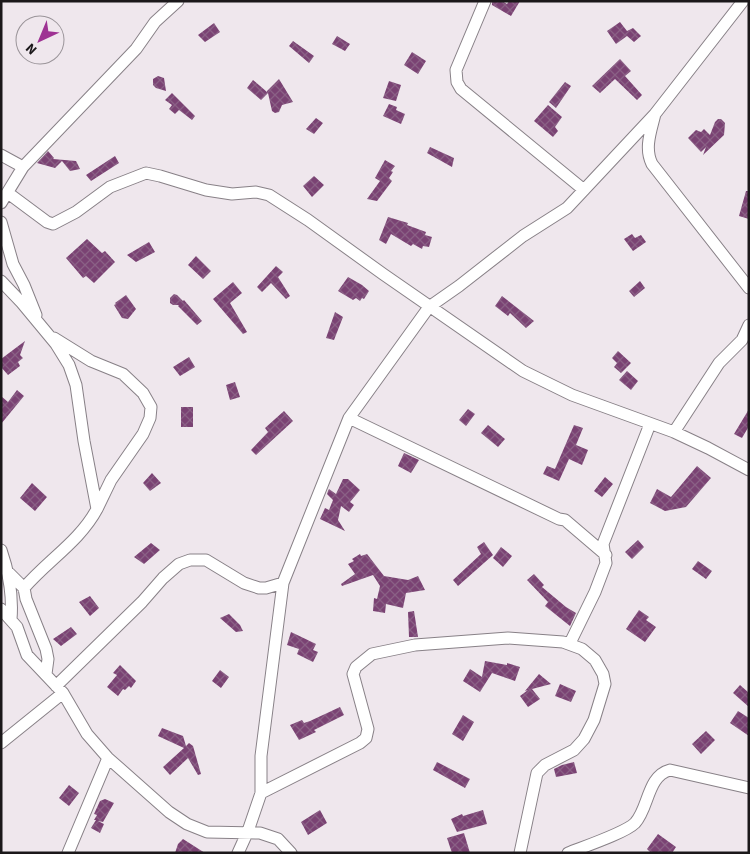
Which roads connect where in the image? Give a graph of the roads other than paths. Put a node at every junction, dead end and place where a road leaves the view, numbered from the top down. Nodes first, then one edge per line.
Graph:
1 (178, 1) edge
2 (485, 1) edge
3 (743, 1) edge
4 (655, 114) junction
5 (1, 155) edge
6 (23, 167) junction
7 (584, 190) junction
8 (8, 193) junction
9 (1, 203) edge
10 (1, 222) edge
11 (1, 281) edge
12 (749, 288) edge
13 (429, 307) junction
14 (38, 322) junction
15 (749, 325) edge
16 (47, 333) junction
17 (349, 418) junction
18 (650, 424) junction
19 (674, 432) junction
20 (749, 470) edge
21 (97, 509) junction
22 (1, 550) edge
23 (606, 555) junction
24 (8, 573) junction
25 (283, 583) junction
26 (24, 588) junction
27 (1, 608) edge
28 (10, 619) junction
29 (570, 644) junction
30 (46, 674) junction
31 (60, 690) junction
32 (1, 743) edge
33 (108, 758) junction
34 (749, 788) edge
35 (261, 793) junction
36 (248, 831) junction
37 (68, 853) edge
38 (238, 853) edge
39 (291, 853) edge
40 (520, 853) edge
41 (568, 853) edge

1 - 6 street
2 - 7 street
3 - 4 street
4 - 7 street
4 - 12 street
5 - 6 street
6 - 8 street
7 - 13 street
8 - 9 street
8 - 13 street
10 - 14 street
11 - 14 street
13 - 17 street
13 - 18 street
14 - 16 street
15 - 19 street
16 - 21 street
16 - 21 street
17 - 23 street
17 - 25 street
18 - 19 street
18 - 23 street
19 - 20 street
21 - 26 street
22 - 24 street
23 - 29 street
24 - 26 street
24 - 28 street
25 - 31 street
25 - 35 street
26 - 30 street
27 - 28 street
28 - 30 street
29 - 35 street
29 - 40 street
30 - 31 street
31 - 32 street
31 - 33 street
33 - 36 street
33 - 37 street
34 - 41 street
35 - 36 street
36 - 38 street
36 - 39 street

